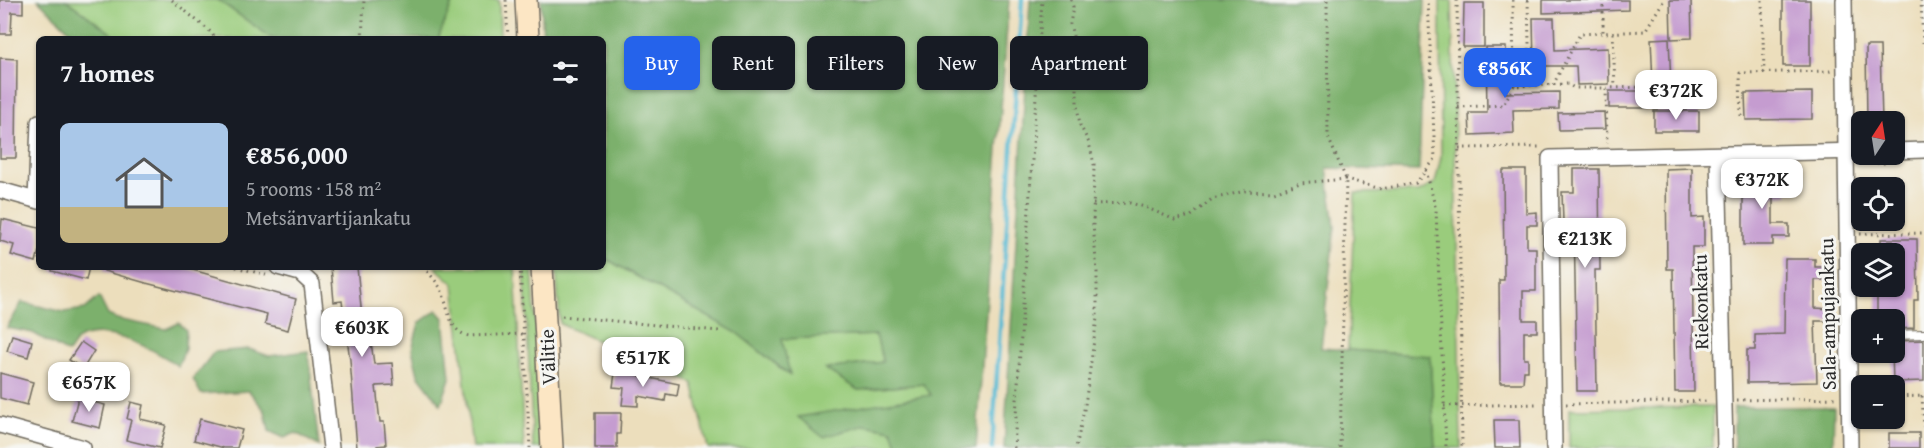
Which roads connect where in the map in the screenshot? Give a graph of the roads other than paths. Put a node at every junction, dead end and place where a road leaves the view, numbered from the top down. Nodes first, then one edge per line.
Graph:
1 (526, 0) edge
2 (1844, 0) edge
3 (528, 36) edge
4 (1924, 150) edge
5 (1905, 151) edge
6 (1846, 152) junction
7 (1851, 152) edge
8 (1718, 154) junction
9 (0, 190) edge
10 (36, 200) edge
11 (289, 270) edge
12 (542, 270) edge
13 (1854, 309) edge
14 (1924, 333) edge
15 (1905, 334) edge
16 (1852, 363) edge
17 (0, 425) edge
18 (83, 448) edge
19 (331, 448) edge
20 (552, 448) edge
21 (1554, 448) edge
22 (1725, 448) edge
23 (1850, 448) edge

1 - 3 main road
2 - 6 street, Sala-ampujankatu
4 - 5 street
6 - 7 street
6 - 8 street
6 - 13 street, Sala-ampujankatu
8 - 21 street
8 - 22 street, Riekonkatu
9 - 10 street
11 - 19 street
12 - 20 main road, Välitie
14 - 15 lane
16 - 23 street, Sala-ampujankatu
17 - 18 street

